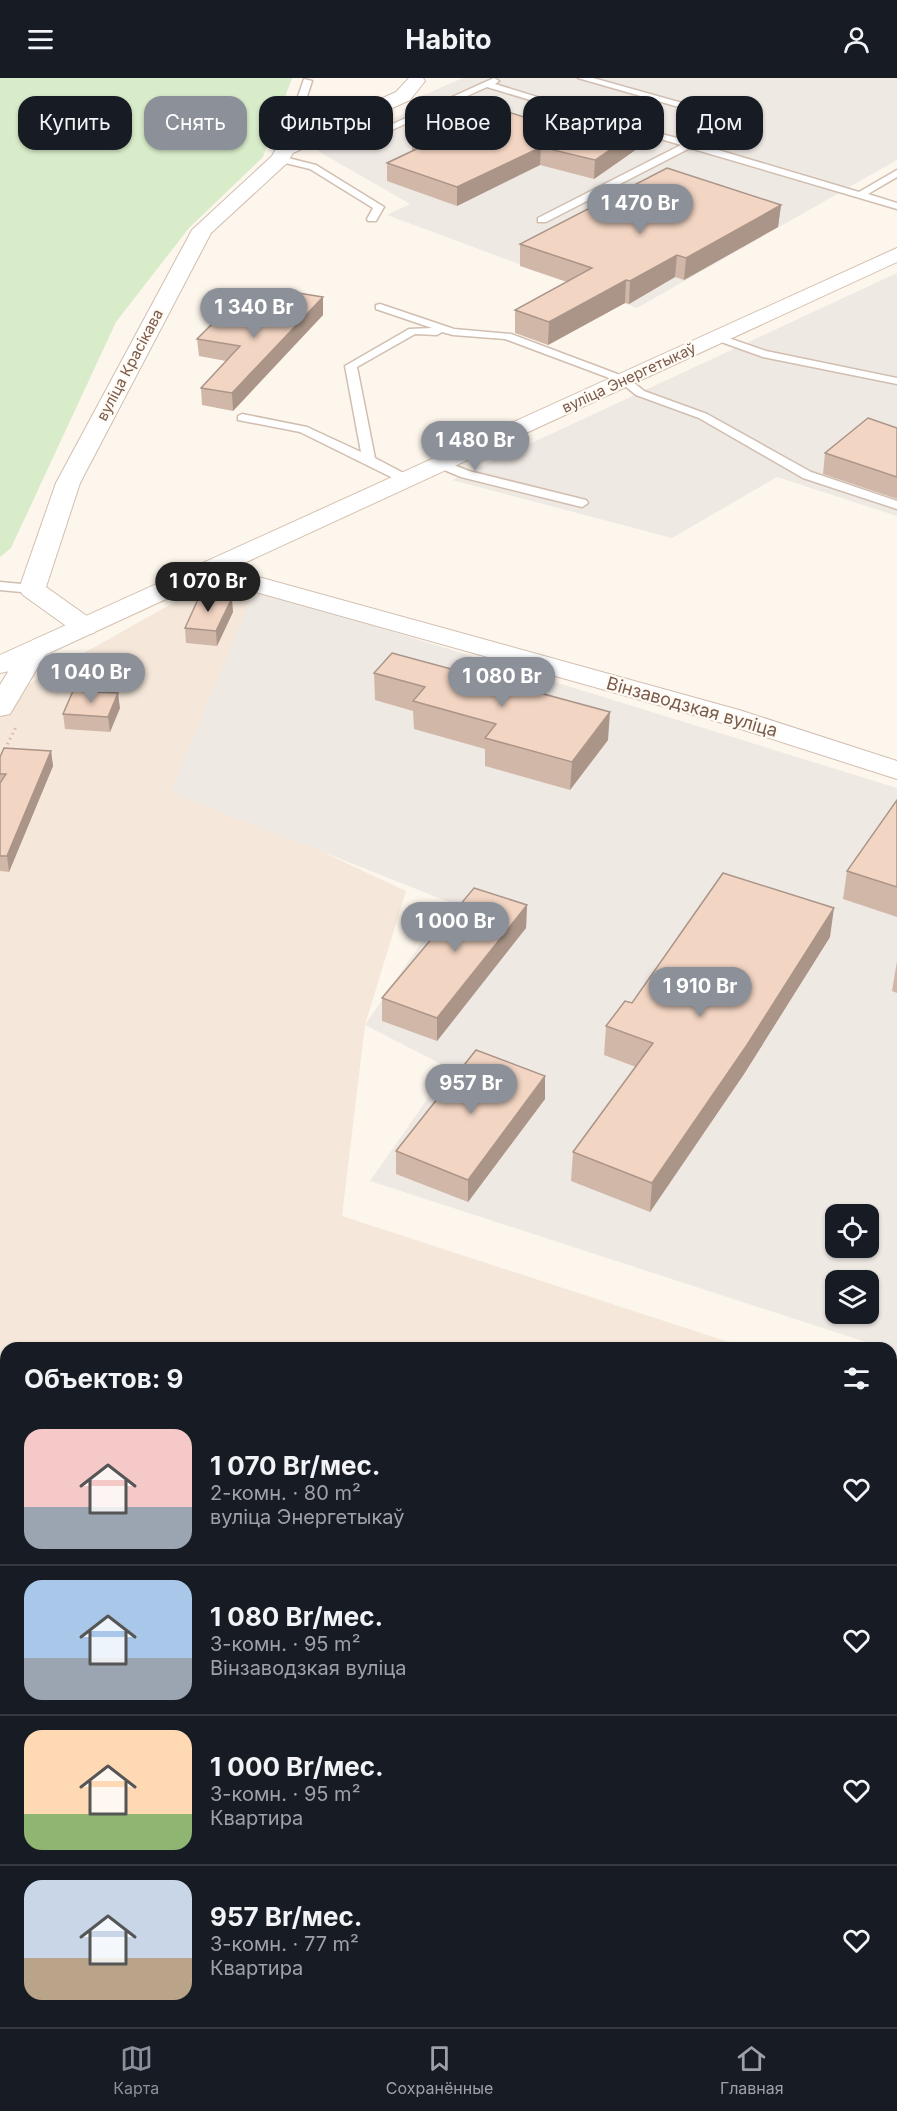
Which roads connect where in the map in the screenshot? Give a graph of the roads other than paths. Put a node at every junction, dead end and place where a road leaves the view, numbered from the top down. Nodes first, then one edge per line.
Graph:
1 (501, 78) edge
2 (583, 78) edge
3 (308, 81) dead end
4 (416, 81) dead end
5 (486, 84) junction
6 (676, 104) edge
7 (393, 126) edge
8 (676, 141) edge
9 (681, 150) edge
10 (708, 150) edge
11 (283, 154) junction
12 (897, 172) edge
13 (860, 195) junction
14 (897, 206) edge
15 (372, 219) dead end
16 (542, 220) dead end
17 (897, 254) edge
18 (380, 307) dead end
19 (453, 332) junction
20 (717, 337) junction
21 (624, 380) junction
22 (897, 381) edge
23 (242, 418) dead end
24 (369, 460) junction
25 (441, 464) junction
26 (408, 480) junction
27 (582, 503) dead end
28 (897, 505) edge
29 (208, 571) junction
30 (0, 586) edge
31 (32, 589) junction
32 (85, 627) junction
33 (35, 650) junction
34 (0, 665) edge
35 (0, 708) edge
36 (897, 770) edge

1 - 5 lane
2 - 6 lane
3 - 11 lane
4 - 11 street, вуліца Красікава
5 - 7 lane
5 - 8 lane
9 - 16 lane
10 - 13 lane
11 - 15 lane
11 - 31 street, вуліца Красікава
12 - 13 lane
13 - 14 lane
17 - 20 street, вуліца Энергетыкаў
18 - 19 lane
19 - 21 lane
19 - 24 lane
20 - 21 street, вуліца Энергетыкаў
20 - 22 lane
21 - 25 street, вуліца Энергетыкаў
21 - 28 lane
23 - 24 lane
24 - 26 lane
25 - 26 street, вуліца Энергетыкаў
25 - 27 lane
26 - 29 street, вуліца Энергетыкаў
29 - 32 street, вуліца Энергетыкаў
29 - 36 street, Вінзаводзкая вуліца
30 - 31 lane
31 - 32 street
32 - 33 street, вуліца Энергетыкаў
33 - 34 street, вуліца Энергетыкаў
33 - 35 street

